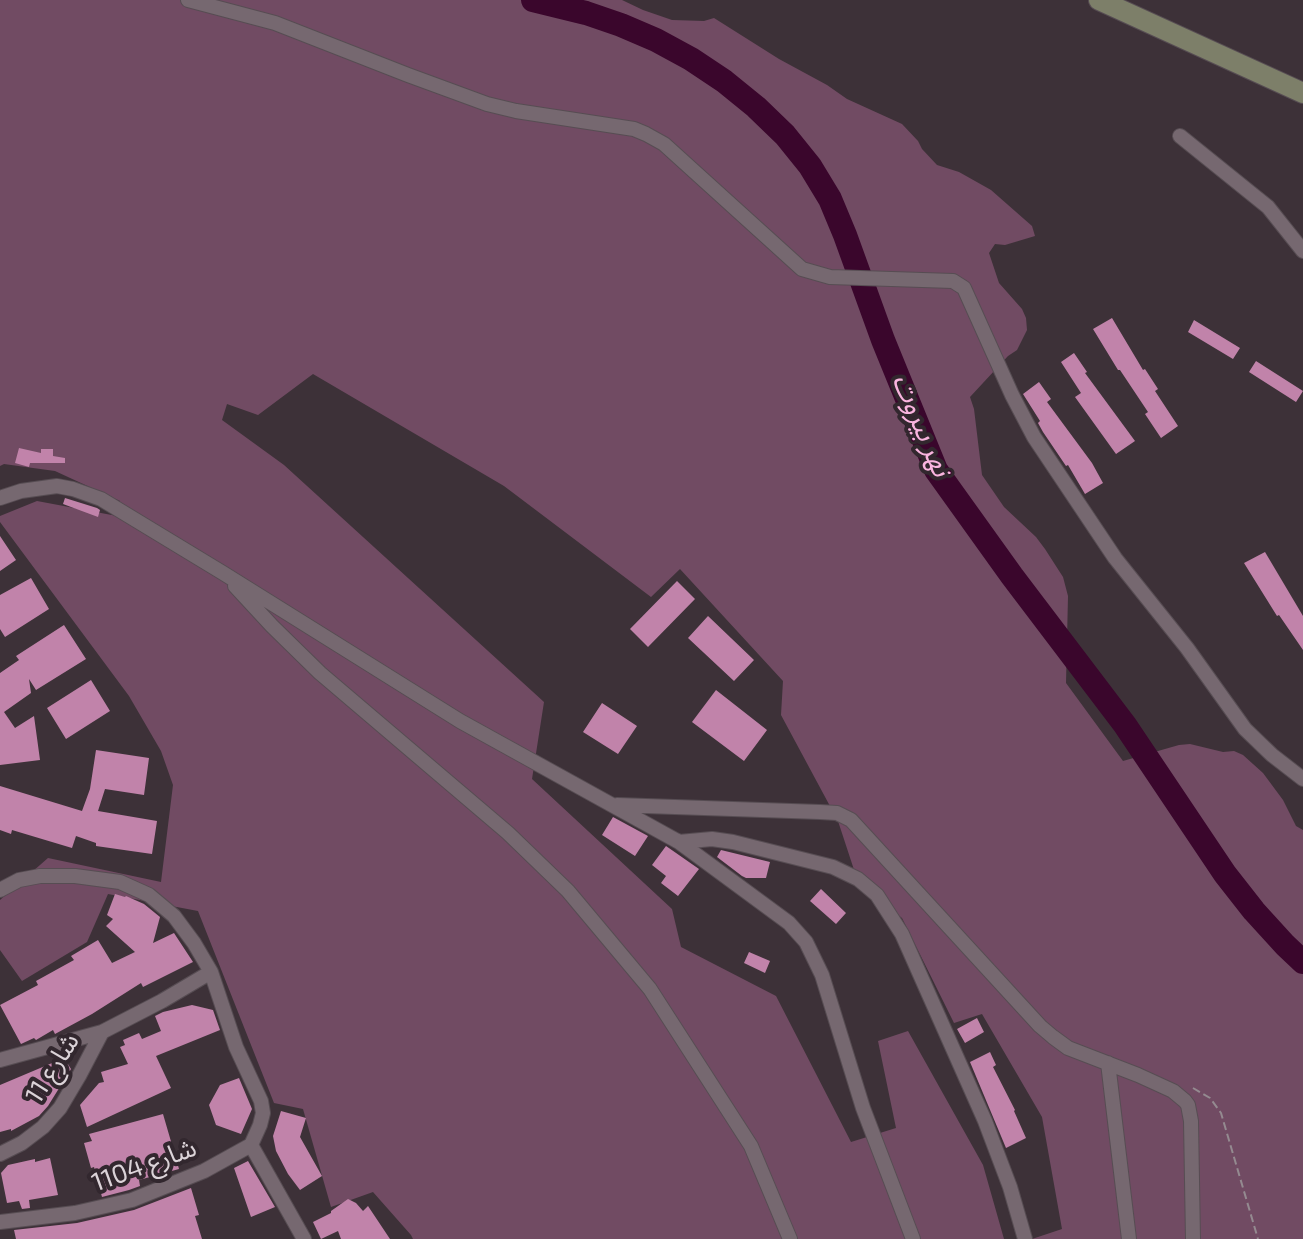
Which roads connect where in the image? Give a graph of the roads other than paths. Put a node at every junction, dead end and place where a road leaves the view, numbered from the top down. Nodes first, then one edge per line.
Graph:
1 (188, 0) edge
2 (1099, 0) edge
3 (1300, 96) edge
4 (1180, 136) dead end
5 (1303, 251) edge
6 (0, 498) edge
7 (223, 573) junction
8 (1303, 779) edge
9 (613, 805) junction
10 (679, 842) junction
11 (0, 890) edge
12 (211, 972) junction
13 (102, 1032) junction
14 (0, 1060) edge
15 (1108, 1063) junction
16 (251, 1145) junction
17 (0, 1154) edge
18 (0, 1222) edge
19 (304, 1239) edge
20 (790, 1239) edge
21 (913, 1239) edge
22 (1025, 1239) edge
23 (1129, 1239) edge
24 (1193, 1239) edge

1 - 8 street
2 - 3 street
4 - 5 street
6 - 7 street
7 - 9 street
7 - 20 street
9 - 10 street
9 - 15 street
10 - 21 street
10 - 22 street
11 - 12 street
12 - 13 street
12 - 16 street
13 - 14 street
13 - 17 street, شارع 11
15 - 23 street
15 - 24 street
16 - 18 street, شارع 1104
16 - 19 street

